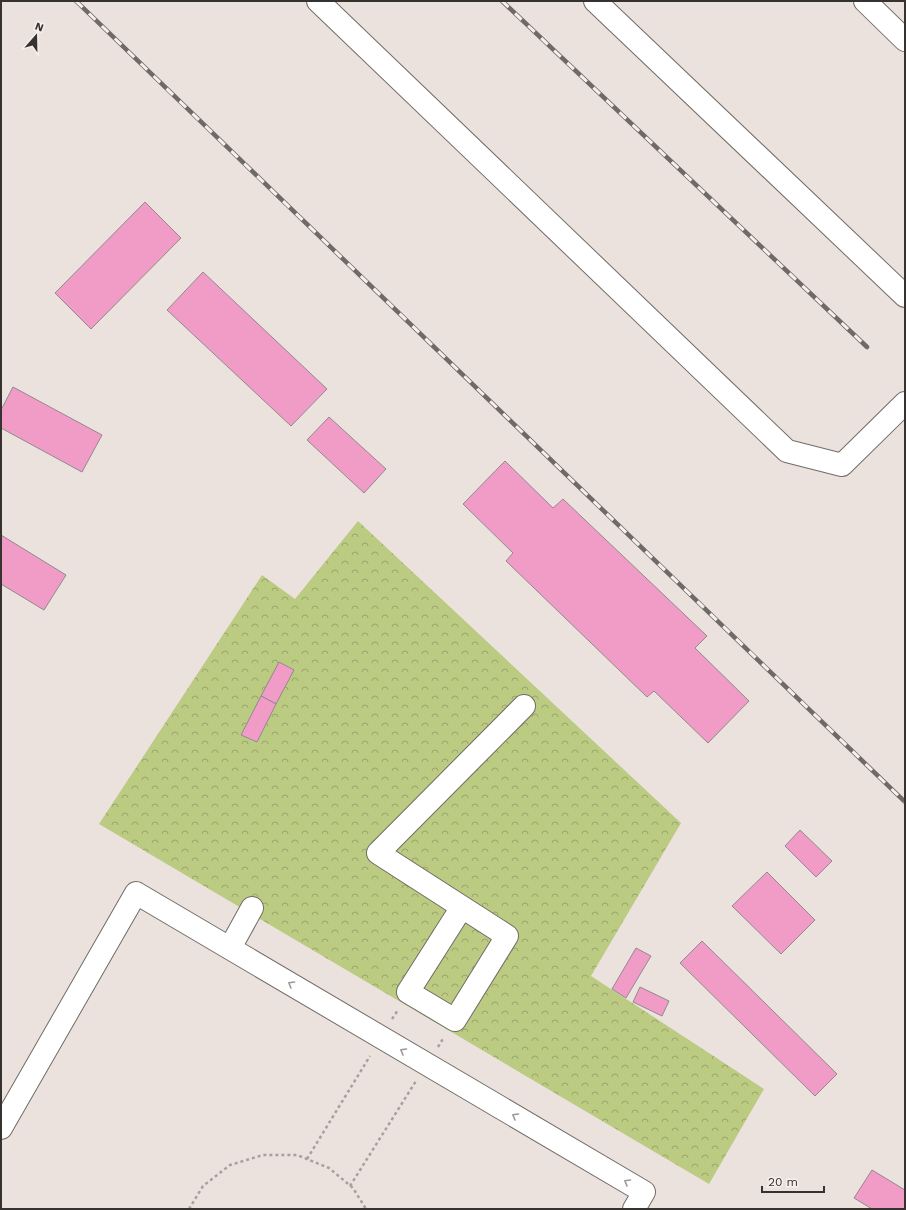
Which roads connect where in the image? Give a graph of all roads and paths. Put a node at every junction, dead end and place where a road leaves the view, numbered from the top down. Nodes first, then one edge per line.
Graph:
1 (318, 1) edge
2 (595, 1) edge
3 (864, 1) edge
4 (905, 40) edge
5 (905, 296) edge
6 (905, 403) edge
7 (524, 706) dead end
8 (462, 907) junction
9 (252, 908) dead end
10 (230, 948) junction
11 (408, 992) junction
12 (455, 1020) junction
13 (381, 1038) junction
14 (427, 1064) junction
15 (1, 1128) edge
16 (308, 1160) junction
17 (350, 1186) junction
18 (189, 1209) edge
19 (366, 1209) edge
20 (634, 1209) edge

1 - 6 street
2 - 5 street
3 - 4 street
7 - 8 street
8 - 11 street
8 - 12 street
9 - 10 street
13 -> 10 street
10 - 15 street
11 - 12 street
11 - 13 path
12 - 14 path
14 -> 13 street
13 - 16 path
14 - 17 path
20 -> 14 street
16 - 17 path
16 - 18 path
17 - 19 path

